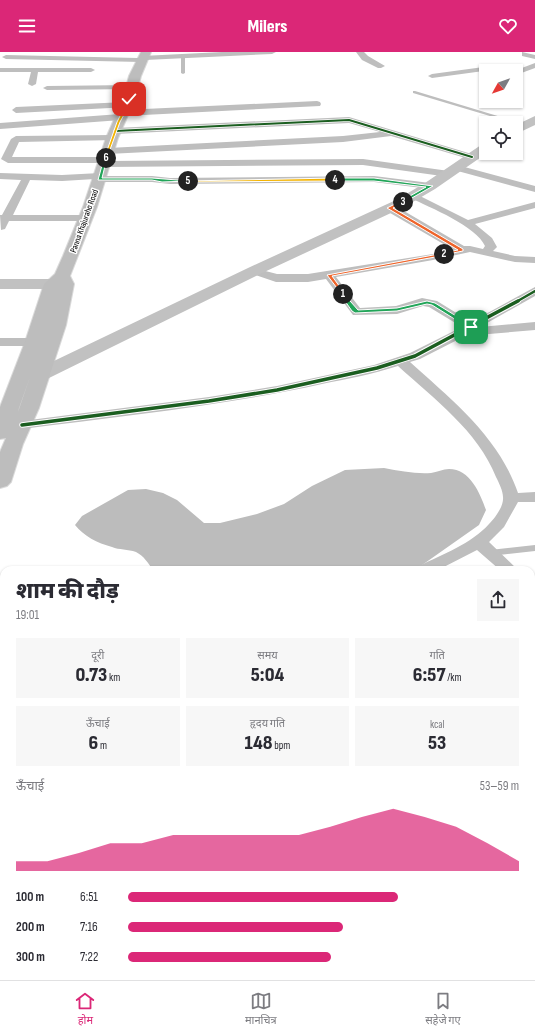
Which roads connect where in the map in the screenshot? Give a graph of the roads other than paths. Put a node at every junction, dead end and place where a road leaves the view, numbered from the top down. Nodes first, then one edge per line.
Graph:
1 (272, 52) edge
2 (360, 52) edge
3 (525, 54) dead end
4 (101, 56) edge
5 (6, 57) dead end
6 (143, 57) edge
7 (183, 57) junction
8 (535, 57) edge
9 (535, 65) edge
10 (381, 66) dead end
11 (0, 70) edge
12 (35, 70) junction
13 (56, 70) junction
14 (91, 70) junction
15 (479, 70) edge
16 (523, 70) edge
17 (183, 73) dead end
18 (432, 76) dead end
19 (523, 76) edge
20 (529, 78) dead end
21 (32, 84) dead end
22 (83, 87) junction
23 (132, 87) junction
24 (414, 92) dead end
25 (284, 96) dead end
26 (317, 104) dead end
27 (288, 105) junction
28 (16, 110) dead end
29 (124, 112) junction
30 (525, 125) edge
31 (0, 126) edge
32 (301, 132) junction
33 (395, 134) junction
34 (58, 149) junction
35 (479, 152) edge
36 (106, 157) junction
37 (472, 157) junction
38 (453, 171) junction
39 (0, 176) edge
40 (27, 177) junction
41 (529, 179) dead end
42 (518, 184) junction
43 (430, 186) junction
44 (535, 189) edge
45 (414, 196) junction
46 (535, 205) edge
47 (389, 208) junction
48 (86, 218) junction
49 (2, 222) edge
50 (468, 224) junction
51 (462, 250) junction
52 (486, 252) junction
53 (535, 260) edge
54 (254, 271) junction
55 (329, 275) junction
56 (60, 281) junction
57 (0, 284) edge
58 (535, 291) edge
59 (533, 328) edge
60 (467, 330) junction
61 (0, 342) edge
62 (34, 342) junction
63 (401, 361) junction
64 (40, 375) junction
65 (22, 425) junction
66 (0, 433) edge
67 (0, 482) edge
68 (511, 498) junction
69 (535, 498) edge
70 (478, 542) junction
71 (535, 548) edge
72 (490, 553) junction
73 (433, 566) edge
74 (505, 566) edge

1 - 7 street
2 - 10 street
3 - 8 street
4 - 5 street
4 - 6 street
4 - 14 street
6 - 7 street
6 - 23 main road, Panna Khajuraho Road
7 - 17 lane
9 - 16 street
11 - 12 street
12 - 13 street
12 - 21 street
13 - 14 street
13 - 22 street
14 - 22 street
15 - 18 street
19 - 20 street
22 - 23 street
23 - 29 main road, Panna Khajuraho Road
24 - 30 lane
25 - 27 street
26 - 27 street
27 - 29 street
27 - 32 street
28 - 29 street
29 - 31 street
29 - 36 main road, Panna Khajuraho Road
32 - 33 street
32 - 33 street
32 - 36 street
32 - 36 street
33 - 37 street
34 - 34 street
34 - 36 street
34 - 36 street
35 - 37 main road
36 - 38 street
36 - 40 street
36 - 43 street
36 - 48 main road, Panna Khajuraho Road
37 - 38 main road
38 - 42 street
38 - 43 main road
39 - 40 street
40 - 49 street
41 - 42 street
42 - 44 street
43 - 45 main road
45 - 47 main road
45 - 50 street
46 - 50 street
47 - 51 street
47 - 54 main road
48 - 49 street
48 - 56 main road, Panna Khajuraho Road
50 - 52 street
51 - 52 street
51 - 55 street
52 - 53 street
54 - 55 street
54 - 64 main road
55 - 60 street
56 - 57 main road
56 - 62 main road, Panna Khajuraho Road
56 - 64 main road, Panna Khajuraho Road
58 - 60 street
59 - 60 street
60 - 63 street
61 - 62 street
62 - 66 main road, Panna Khajuraho Road
63 - 65 street
63 - 68 street
64 - 65 main road, Panna Khajuraho Road
65 - 67 main road, Panna Khajuraho Road
68 - 69 street
68 - 70 street
70 - 72 street
70 - 73 street
71 - 72 lane
72 - 74 street

